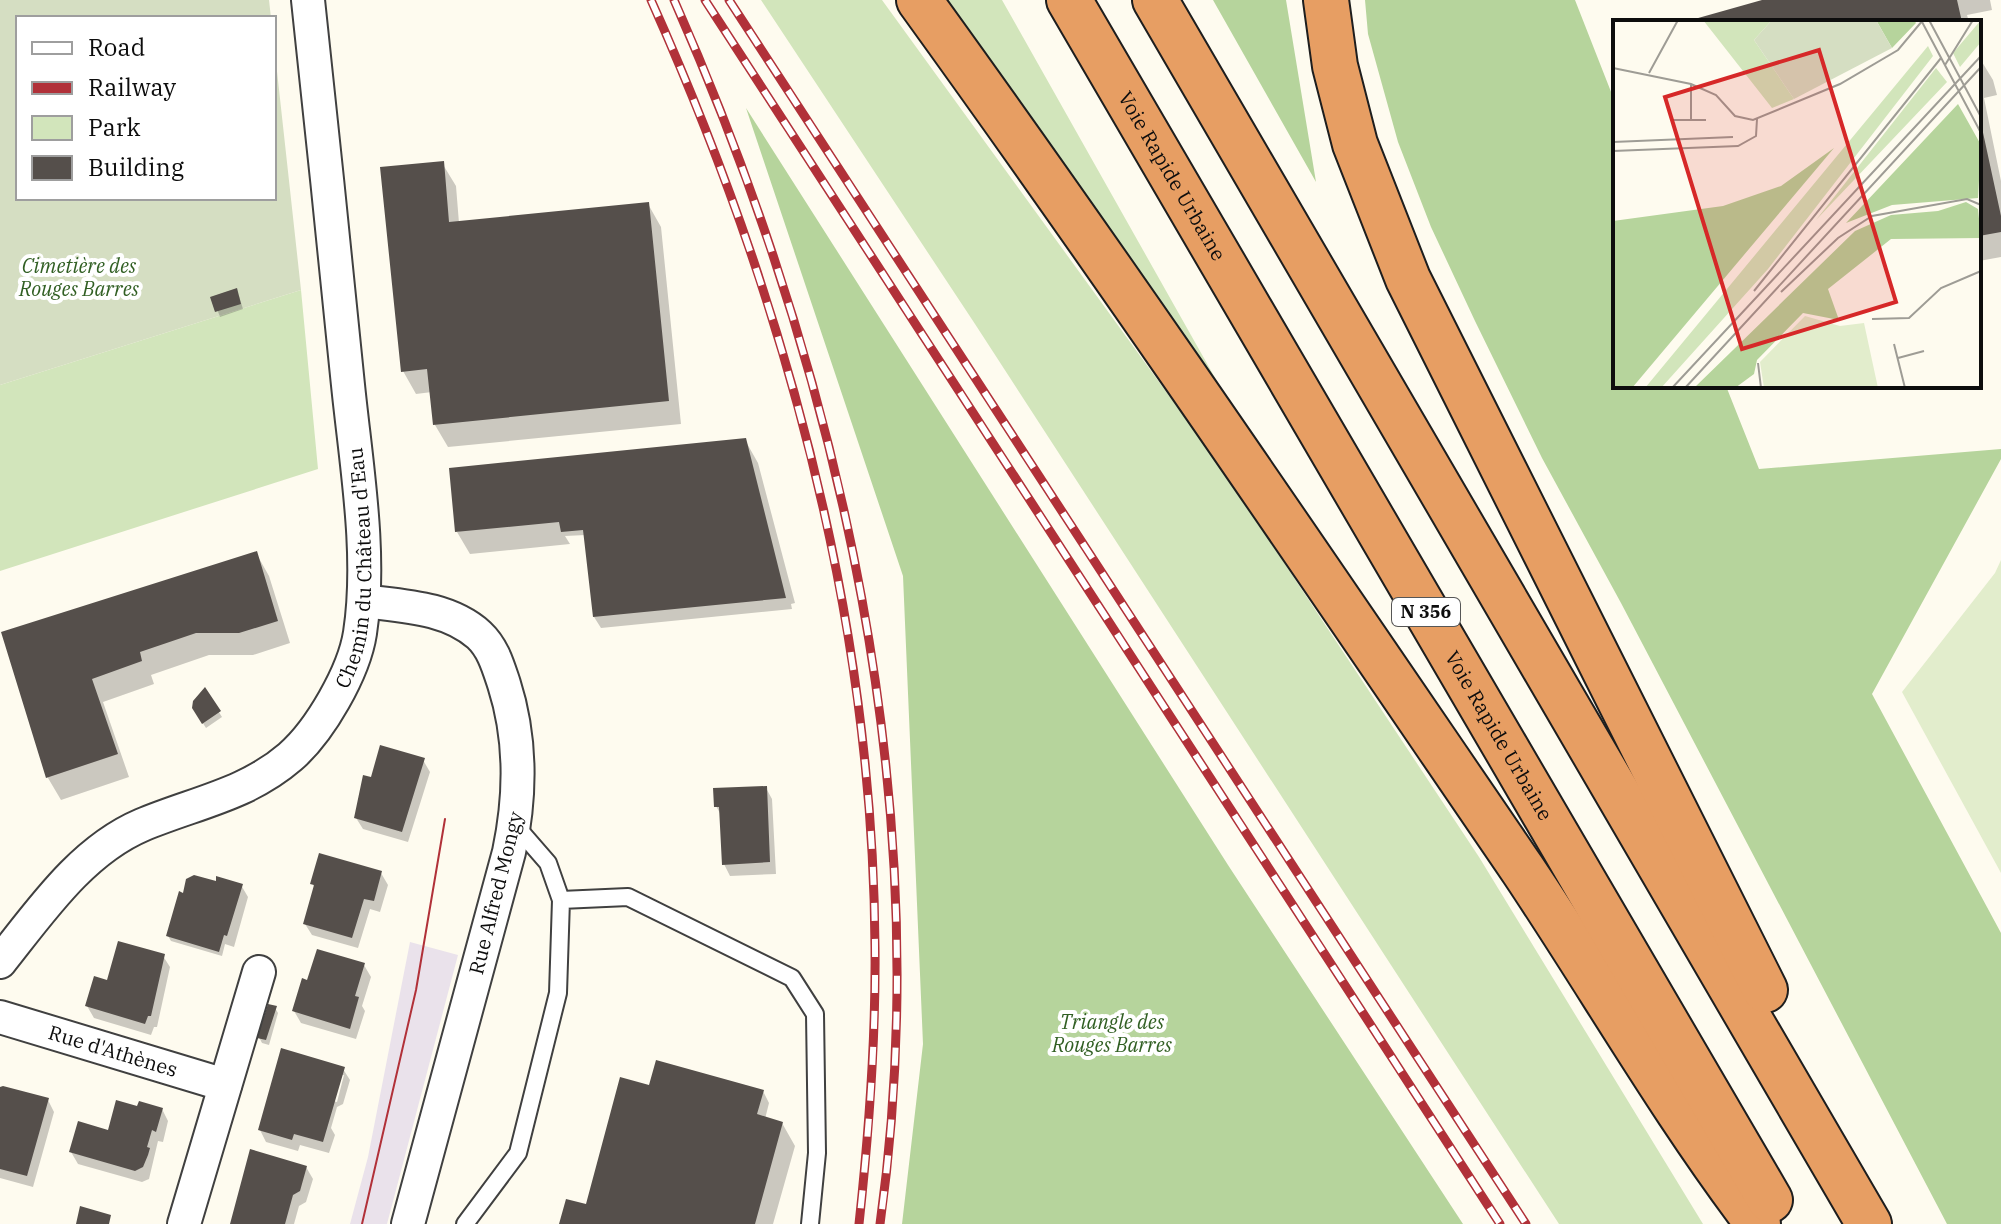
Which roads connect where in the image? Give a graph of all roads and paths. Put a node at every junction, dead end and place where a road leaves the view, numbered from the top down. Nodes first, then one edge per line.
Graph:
1 (308, 0) edge
2 (919, 0) edge
3 (1069, 0) edge
4 (1155, 0) edge
5 (1326, 0) edge
6 (364, 601) junction
7 (515, 825) junction
8 (561, 900) junction
9 (0, 962) edge
10 (259, 972) dead end
11 (0, 1017) edge
12 (225, 1085) junction
13 (184, 1224) edge
14 (408, 1224) edge
15 (465, 1224) edge
16 (810, 1224) edge
17 (1758, 1224) edge
18 (1784, 1224) edge
19 (1869, 1224) edge
20 (1883, 1224) edge

1 - 6 street, Chemin du Château d'Eau
2 - 17 highway
3 - 18 highway, Voie Rapide Urbaine / N 356
4 - 19 highway
5 - 20 highway
6 - 7 street, Rue Alfred Mongy
6 - 9 street, Chemin du Château d'Eau
7 - 8 lane
7 - 14 street, Rue Alfred Mongy
8 - 15 lane
8 - 16 lane
10 - 12 street
11 - 12 street, Rue d'Athènes
12 - 13 street

